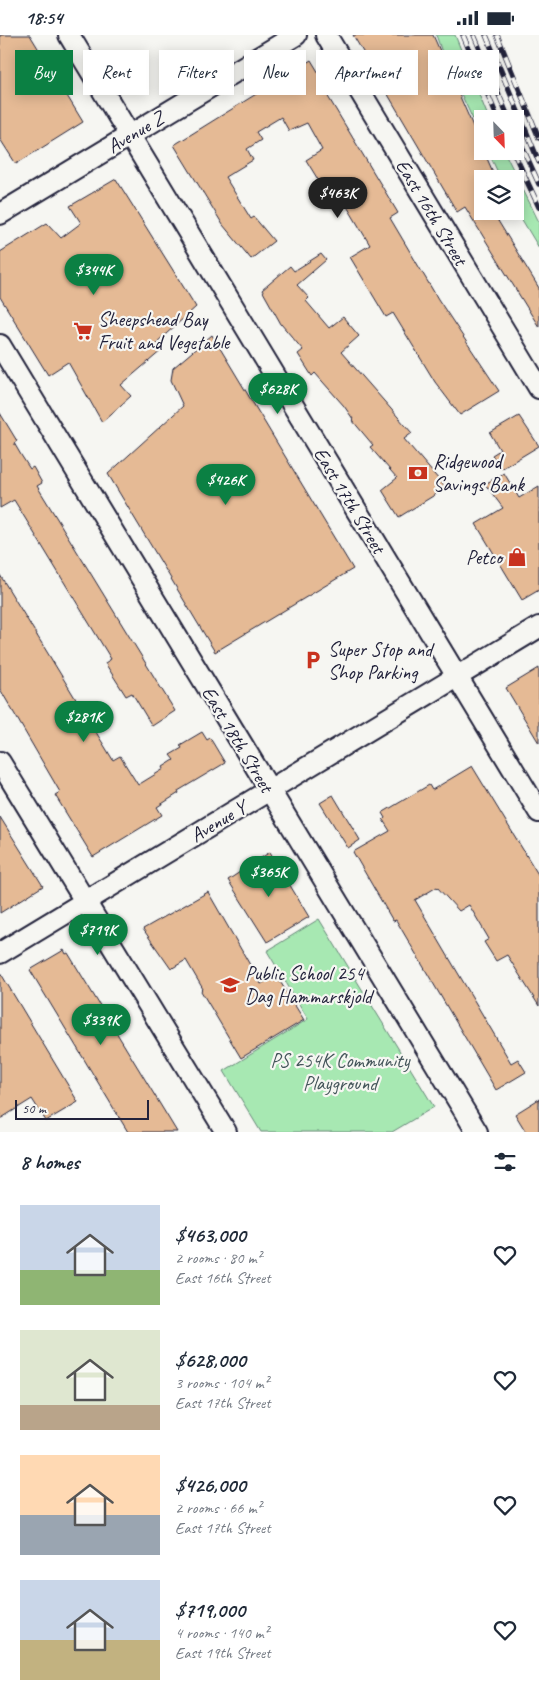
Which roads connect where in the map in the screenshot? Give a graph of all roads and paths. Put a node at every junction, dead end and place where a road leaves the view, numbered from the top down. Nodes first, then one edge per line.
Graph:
1 (68, 35) edge
2 (296, 35) edge
3 (326, 35) edge
4 (130, 135) junction
5 (0, 214) edge
6 (0, 345) edge
7 (539, 388) edge
8 (539, 627) edge
9 (457, 677) junction
10 (0, 762) edge
11 (269, 790) junction
12 (539, 812) edge
13 (85, 902) junction
14 (0, 953) edge
15 (226, 1132) edge
16 (477, 1132) edge

1 - 4 street, East 17th Street
2 - 4 street, Avenue Z
3 - 7 street, East 16th Street
4 - 5 street, Avenue Z
4 - 9 street, East 17th Street
6 - 11 street, East 18th Street
8 - 9 street, Avenue Y
9 - 11 street, Avenue Y
9 - 12 street, East 17th Street
10 - 13 street
11 - 13 street, Avenue Y
11 - 16 street, East 18th Street
13 - 14 street, Avenue Y
13 - 15 street

